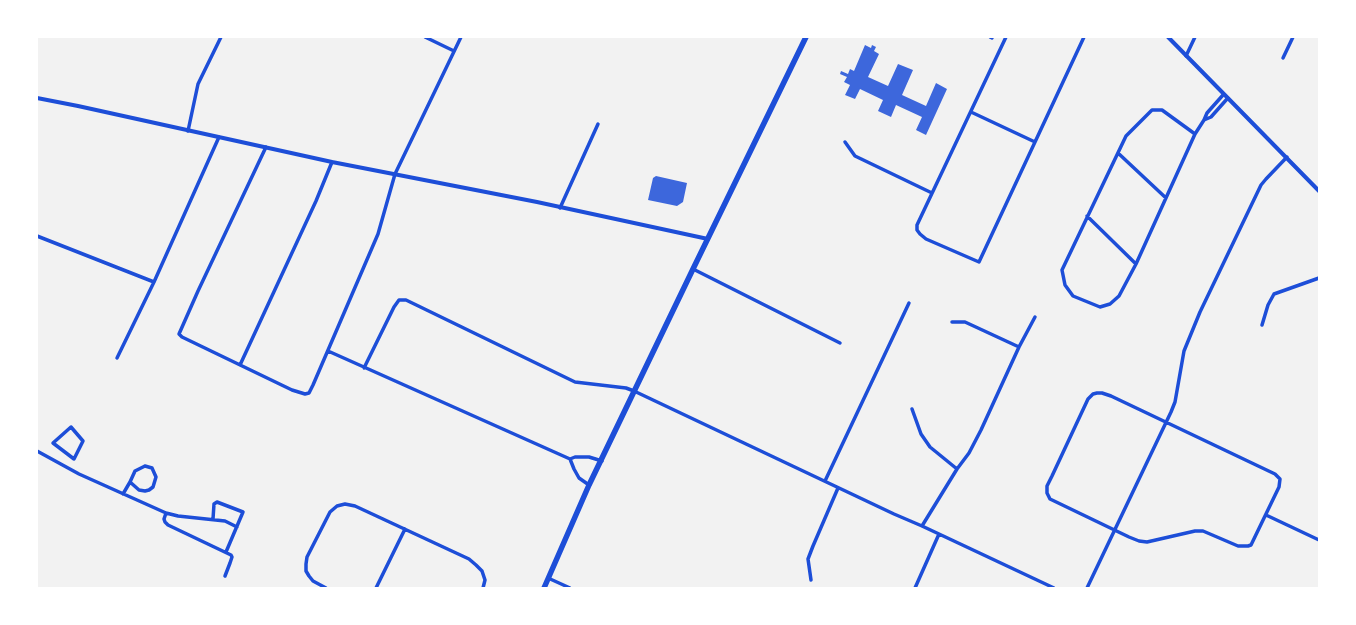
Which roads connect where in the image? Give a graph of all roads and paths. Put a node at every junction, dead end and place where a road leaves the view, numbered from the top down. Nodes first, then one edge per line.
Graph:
1 (220, 37) edge
2 (425, 37) edge
3 (461, 37) edge
4 (806, 37) edge
5 (1006, 37) edge
6 (1084, 37) edge
7 (1168, 37) edge
8 (1195, 37) edge
9 (1293, 37) edge
10 (454, 51) junction
11 (1186, 56) junction
12 (1283, 58) dead end
13 (1223, 95) junction
14 (37, 98) edge
15 (1228, 99) junction
16 (970, 112) junction
17 (1204, 120) junction
18 (598, 124) dead end
19 (188, 131) junction
20 (1195, 134) junction
21 (219, 137) junction
22 (845, 142) dead end
23 (1035, 142) junction
24 (266, 147) junction
25 (1118, 153) junction
26 (1287, 157) junction
27 (332, 162) junction
28 (394, 174) junction
29 (1319, 191) edge
30 (932, 193) junction
31 (1166, 198) junction
32 (560, 208) junction
33 (1087, 216) junction
34 (37, 236) edge
35 (708, 239) junction
36 (1136, 264) junction
37 (693, 269) junction
38 (1319, 278) edge
39 (154, 282) junction
40 (909, 302) dead end
41 (1035, 317) dead end
42 (952, 322) dead end
43 (1262, 325) dead end
44 (840, 343) dead end
45 (1019, 346) junction
46 (328, 351) junction
47 (117, 358) dead end
48 (240, 365) junction
49 (364, 368) junction
50 (634, 391) junction
51 (912, 409) dead end
52 (1166, 422) junction
53 (37, 451) edge
54 (74, 459) junction
55 (570, 459) junction
56 (602, 461) junction
57 (69, 468) junction
58 (957, 469) junction
59 (825, 481) junction
60 (130, 482) junction
61 (589, 485) junction
62 (838, 488) junction
63 (123, 494) junction
64 (166, 514) junction
65 (1266, 515) junction
66 (213, 519) junction
67 (922, 526) junction
68 (237, 528) junction
69 (405, 529) junction
70 (1114, 530) junction
71 (939, 534) junction
72 (1319, 540) edge
73 (226, 552) junction
74 (225, 576) dead end
75 (548, 578) junction
76 (811, 580) dead end
77 (326, 588) edge
78 (376, 588) edge
79 (483, 588) edge
80 (544, 588) edge
81 (570, 588) edge
82 (915, 588) edge
83 (1054, 588) edge
84 (1087, 588) edge

1 - 19 street
2 - 10 street
3 - 10 street
4 - 35 highway
5 - 16 street
6 - 23 street
7 - 11 street
8 - 11 street
9 - 12 street
10 - 28 street
11 - 13 street
13 - 15 street
13 - 17 street
14 - 19 street
15 - 17 street
15 - 26 street
16 - 23 street
16 - 30 street
17 - 20 street
18 - 32 street
19 - 21 street
20 - 25 street
20 - 31 street
21 - 24 street
21 - 39 street
22 - 30 street
23 - 30 street
24 - 27 street
24 - 48 street
25 - 31 street
25 - 33 street
26 - 29 street
26 - 52 street
27 - 28 street
27 - 48 street
28 - 32 street
28 - 46 street
31 - 36 street
32 - 35 street
33 - 36 street
33 - 36 street
34 - 39 street
35 - 37 highway
37 - 44 street
37 - 50 highway
38 - 43 street
39 - 47 street
40 - 59 street
41 - 45 street
42 - 45 street
45 - 58 street
46 - 48 street
46 - 49 street
49 - 50 street
49 - 55 street
50 - 56 highway
50 - 59 street
51 - 58 street
52 - 65 street
52 - 70 street
52 - 70 street
53 - 57 street
54 - 54 street
54 - 57 street
55 - 56 street
55 - 61 street
56 - 61 highway
57 - 63 street
58 - 67 street
59 - 62 street
60 - 60 street
60 - 63 street
61 - 75 highway
62 - 67 street
62 - 76 street
63 - 64 street
64 - 66 street
64 - 73 street
65 - 70 street
65 - 72 street
66 - 68 street
66 - 68 street
67 - 71 street
68 - 73 street
69 - 77 street
69 - 78 street
69 - 79 street
70 - 84 street
71 - 82 street
71 - 83 street
73 - 74 street
75 - 80 highway
75 - 81 street

